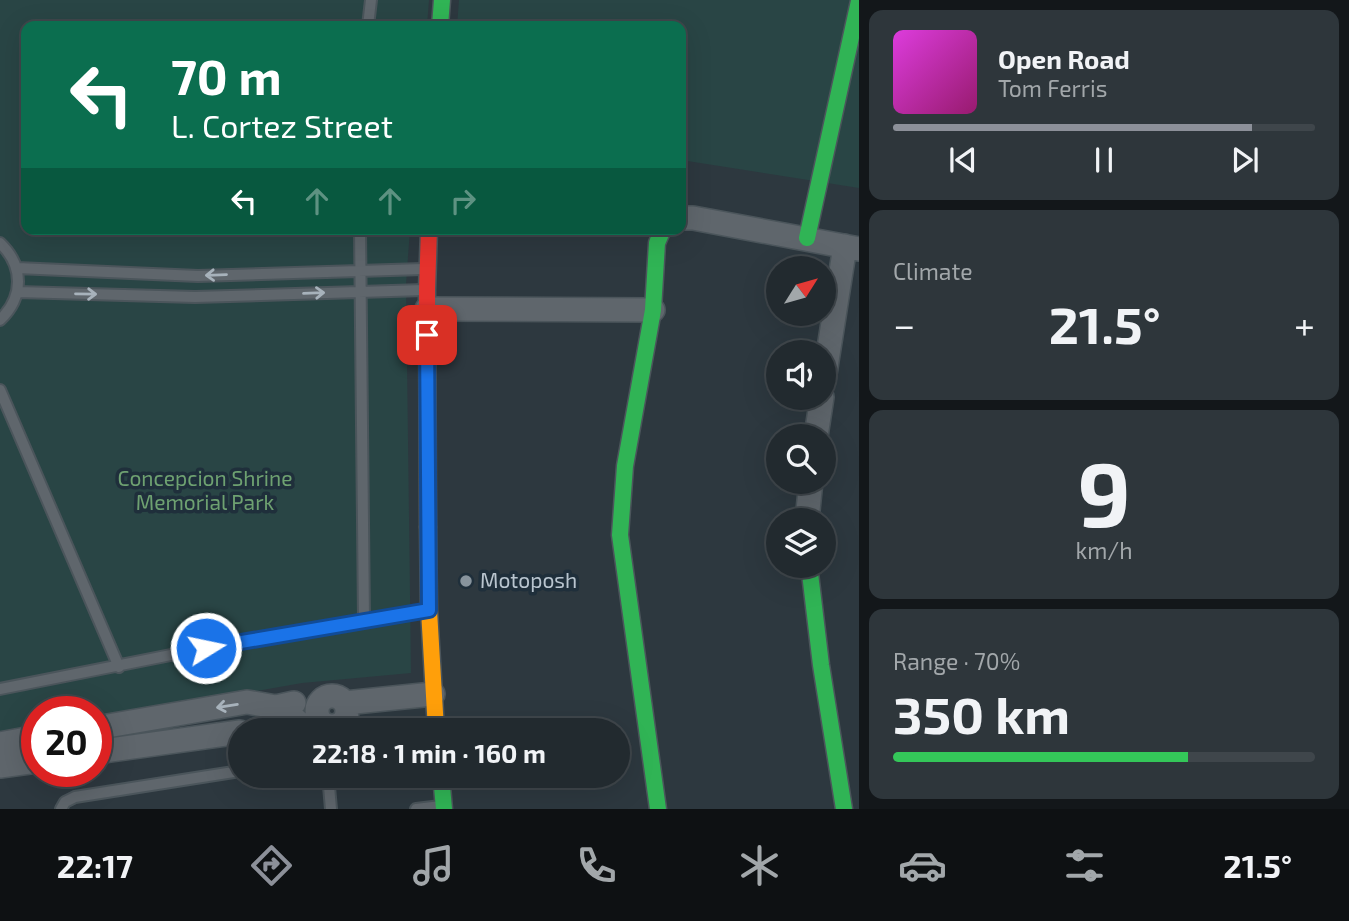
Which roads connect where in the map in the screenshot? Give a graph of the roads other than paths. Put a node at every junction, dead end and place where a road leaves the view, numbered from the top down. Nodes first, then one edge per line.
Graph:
1 (370, 0) edge
2 (442, 0) edge
3 (859, 1) edge
4 (368, 21) edge
5 (440, 21) edge
6 (686, 218) edge
7 (360, 235) edge
8 (429, 235) edge
9 (660, 235) edge
10 (807, 238) junction
11 (0, 243) edge
12 (852, 247) edge
13 (17, 268) junction
14 (427, 268) junction
15 (359, 270) junction
16 (359, 291) junction
17 (18, 292) junction
18 (427, 300) junction
19 (653, 310) junction
20 (0, 320) edge
21 (832, 340) edge
22 (0, 390) edge
23 (811, 578) edge
24 (429, 610) junction
25 (364, 620) junction
26 (119, 667) junction
27 (0, 689) edge
28 (307, 711) junction
29 (434, 711) edge
30 (288, 718) edge
31 (112, 725) edge
32 (228, 734) edge
33 (21, 740) edge
34 (0, 744) edge
35 (112, 750) edge
36 (21, 763) edge
37 (0, 766) edge
38 (228, 773) edge
39 (329, 788) edge
40 (442, 788) edge
41 (444, 807) edge
42 (61, 809) edge
43 (331, 809) edge
44 (416, 809) edge
45 (658, 809) edge
46 (844, 809) edge

1 - 4 lane
2 - 5 street
3 - 10 street
6 - 10 street
7 - 15 lane
8 - 14 street
9 - 19 street
10 - 12 street
11 - 13 lane
12 - 21 street
15 -> 13 lane
13 - 17 lane
14 - 15 lane
14 - 18 street
15 - 16 lane
17 -> 16 lane
16 - 18 lane
16 - 25 lane
17 - 20 lane
18 - 19 street
18 - 24 street
19 - 45 street
22 - 26 lane
23 - 46 street
24 - 25 lane
24 - 29 street
25 - 26 lane
26 - 27 lane
28 - 29 street
28 - 30 street
28 -> 31 street
32 - 35 street
33 - 34 street
36 - 37 street
38 - 42 lane
39 - 43 lane
40 - 41 street
41 - 44 lane

